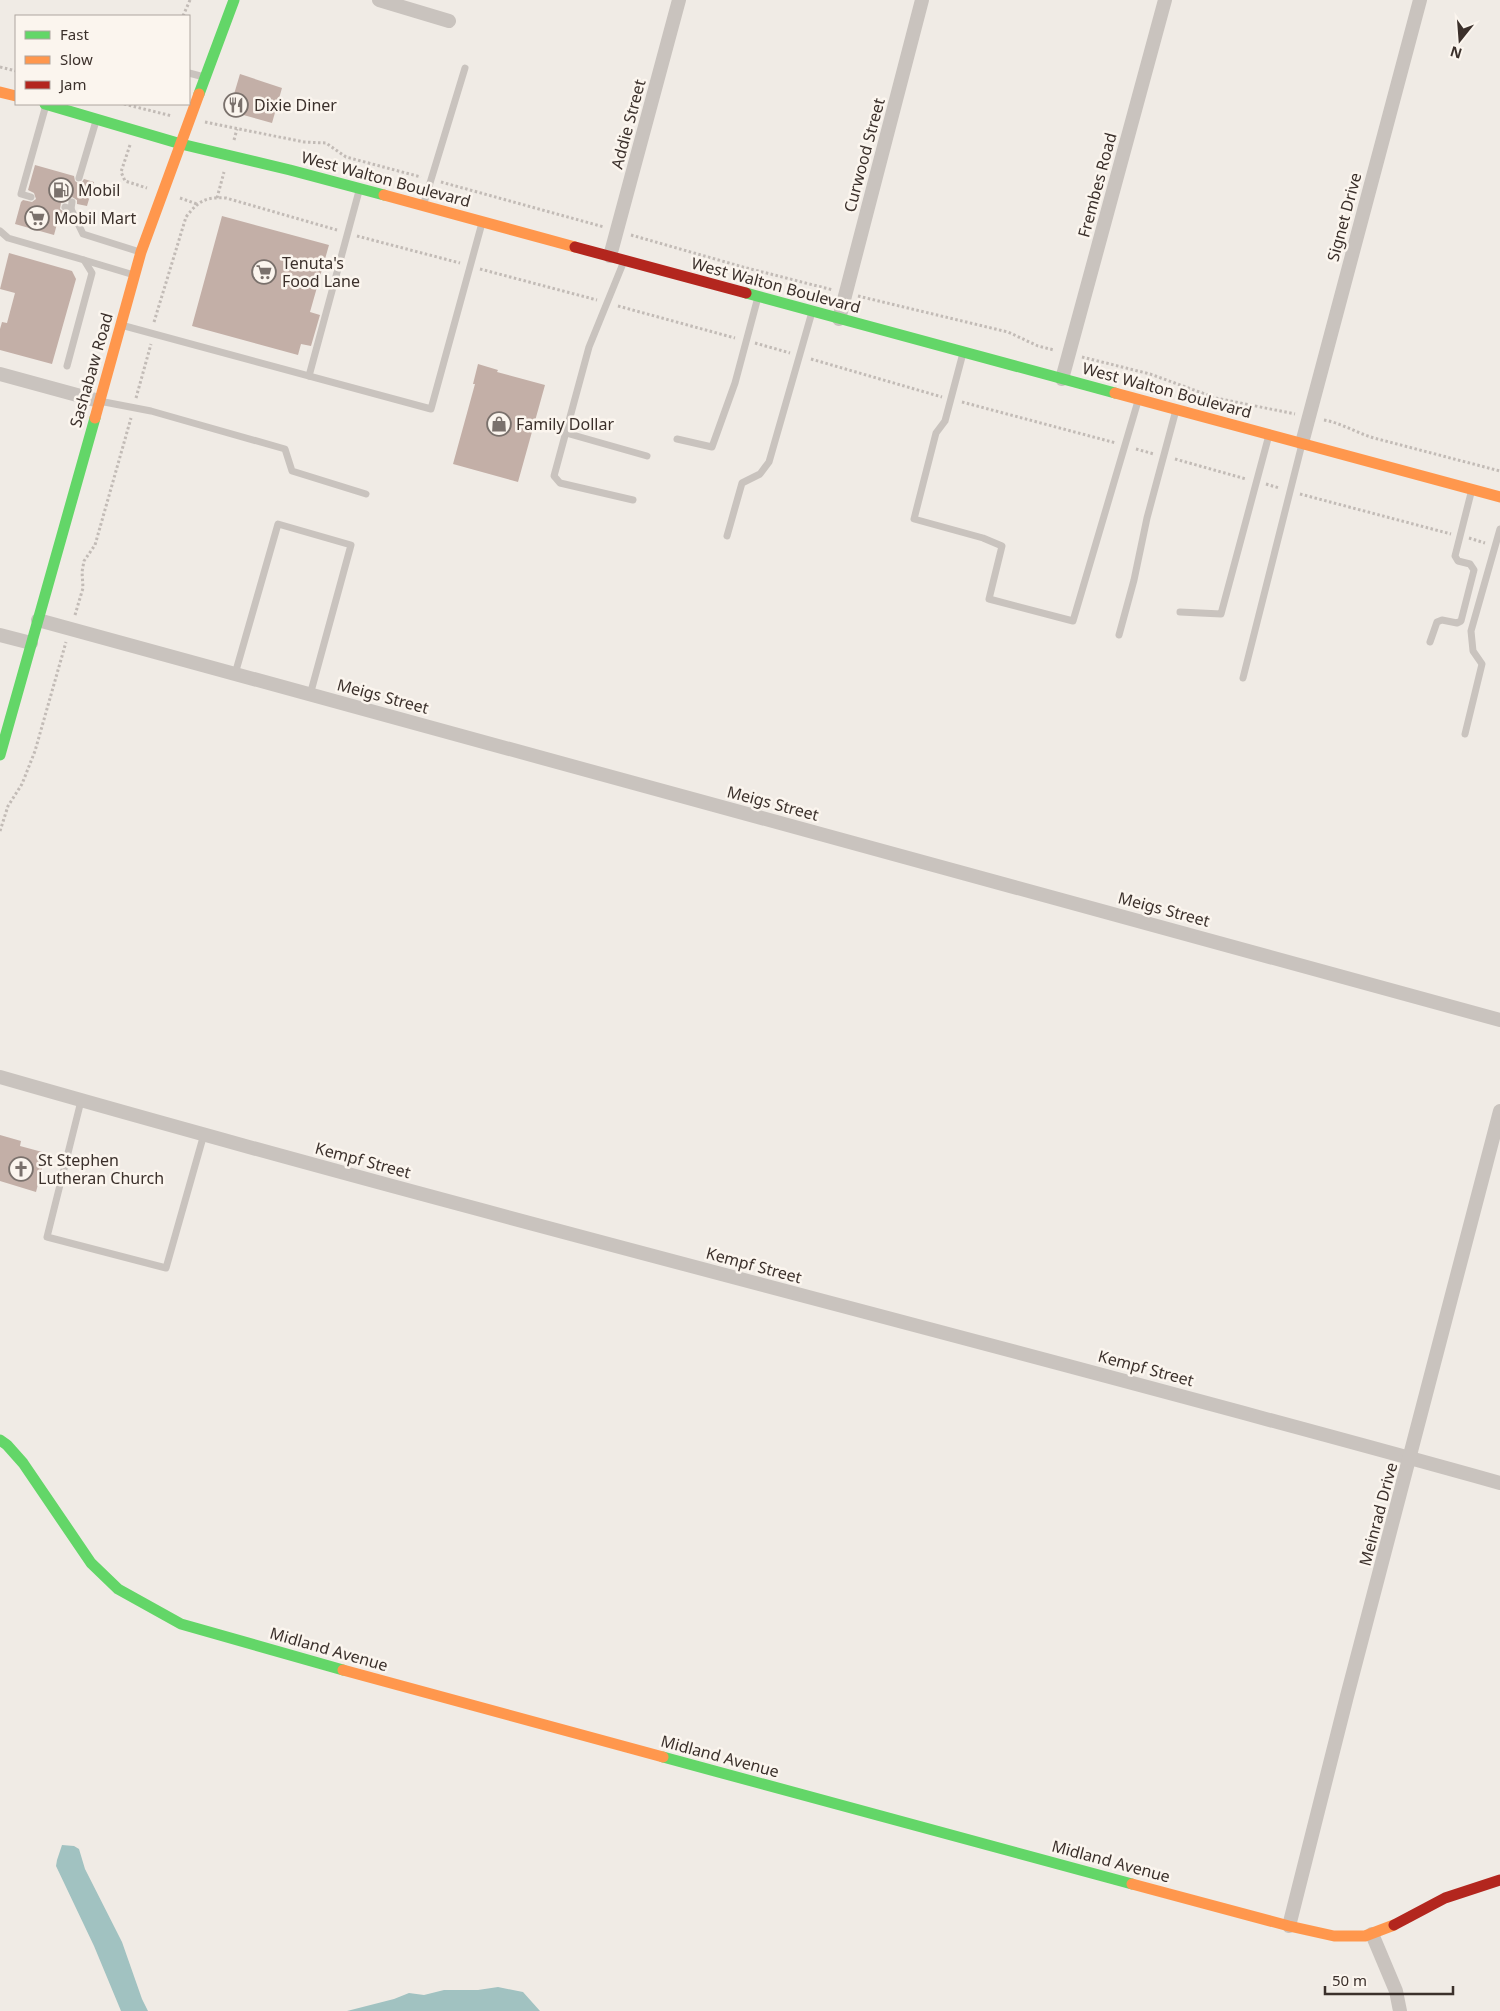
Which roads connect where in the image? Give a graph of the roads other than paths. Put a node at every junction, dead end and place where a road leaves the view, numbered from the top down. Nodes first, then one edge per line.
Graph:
1 (234, 0) edge
2 (379, 0) edge
3 (679, 0) edge
4 (922, 0) edge
5 (1165, 0) edge
6 (1420, 0) edge
7 (449, 21) dead end
8 (465, 68) dead end
9 (190, 73) edge
10 (205, 77) junction
11 (0, 92) edge
12 (15, 96) edge
13 (46, 105) edge
14 (51, 105) edge
15 (97, 118) junction
16 (181, 144) junction
17 (80, 178) dead end
18 (360, 189) junction
19 (31, 197) dead end
20 (69, 206) dead end
21 (423, 206) junction
22 (483, 222) junction
23 (0, 231) edge
24 (142, 252) junction
25 (610, 256) junction
26 (84, 260) junction
27 (624, 260) junction
28 (135, 275) junction
29 (758, 297) junction
30 (812, 312) junction
31 (839, 319) junction
32 (120, 325) junction
33 (963, 352) junction
34 (67, 366) dead end
35 (0, 374) edge
36 (309, 376) junction
37 (1062, 379) junction
38 (1138, 399) junction
39 (99, 401) junction
40 (1176, 409) junction
41 (566, 433) junction
42 (1269, 434) junction
43 (677, 439) dead end
44 (1302, 443) junction
45 (647, 456) dead end
46 (1472, 489) junction
47 (366, 494) dead end
48 (1500, 496) edge
49 (633, 500) dead end
50 (1500, 529) edge
51 (727, 536) dead end
52 (1180, 612) dead end
53 (38, 620) junction
54 (0, 635) edge
55 (1119, 635) dead end
56 (1430, 642) dead end
57 (31, 643) junction
58 (235, 674) junction
59 (1243, 678) dead end
60 (310, 695) junction
61 (1465, 734) dead end
62 (0, 755) edge
63 (1500, 1020) edge
64 (0, 1077) edge
65 (81, 1101) junction
66 (1500, 1111) edge
67 (204, 1134) junction
68 (0, 1440) edge
69 (1411, 1458) junction
70 (1500, 1483) edge
71 (1500, 1880) edge
72 (1289, 1926) junction
73 (1372, 1934) junction
74 (1400, 2011) edge

1 - 10 street, Sashabaw Road
2 - 7 street
3 - 25 street, Addie Street
4 - 31 street, Curwood Street
5 - 37 street, Frembes Road
6 - 44 street, Signet Drive
8 - 21 lane
9 - 10 lane
10 - 16 street, Sashabaw Road
11 - 12 street
13 - 19 lane
14 - 15 street, West Walton Boulevard
15 - 16 street, West Walton Boulevard
15 - 17 lane
16 - 18 street, West Walton Boulevard
16 - 24 street, Sashabaw Road
18 - 21 street, West Walton Boulevard
18 - 36 lane
20 - 24 lane
21 - 22 street, West Walton Boulevard
22 - 25 street, West Walton Boulevard
22 - 36 lane
23 - 26 lane
24 - 28 street, Sashabaw Road
25 - 27 street, West Walton Boulevard
26 - 28 lane
26 - 34 lane
27 - 29 street, West Walton Boulevard
27 - 41 lane
28 - 32 street, Sashabaw Road
29 - 30 street, West Walton Boulevard
29 - 43 lane
30 - 31 street, West Walton Boulevard
30 - 51 lane
31 - 33 street, West Walton Boulevard
32 - 36 lane
32 - 39 street, Sashabaw Road
33 - 37 street, West Walton Boulevard
33 - 38 lane
35 - 39 street
37 - 38 street, West Walton Boulevard
38 - 40 street, West Walton Boulevard
39 - 47 lane
39 - 53 street, Sashabaw Road
40 - 42 street, West Walton Boulevard
40 - 55 lane
41 - 45 lane
41 - 49 lane
42 - 44 street, West Walton Boulevard
42 - 52 lane
44 - 46 street, West Walton Boulevard
44 - 59 lane
46 - 48 street, West Walton Boulevard
46 - 56 lane
50 - 61 lane
53 - 57 street, Sashabaw Road
53 - 58 street, Meigs Street
54 - 57 street
57 - 62 street, Sashabaw Road
58 - 60 street, Meigs Street
58 - 60 lane
60 - 63 street, Meigs Street
64 - 65 street, Kempf Street
65 - 67 street, Kempf Street
65 - 67 lane
66 - 69 street, Meinrad Drive
67 - 69 street, Kempf Street
68 - 72 street, Midland Avenue
69 - 70 street, Kempf Street
69 - 72 street, Meinrad Drive
71 - 73 street, Midland Avenue
72 - 73 street, Midland Avenue
73 - 74 street

